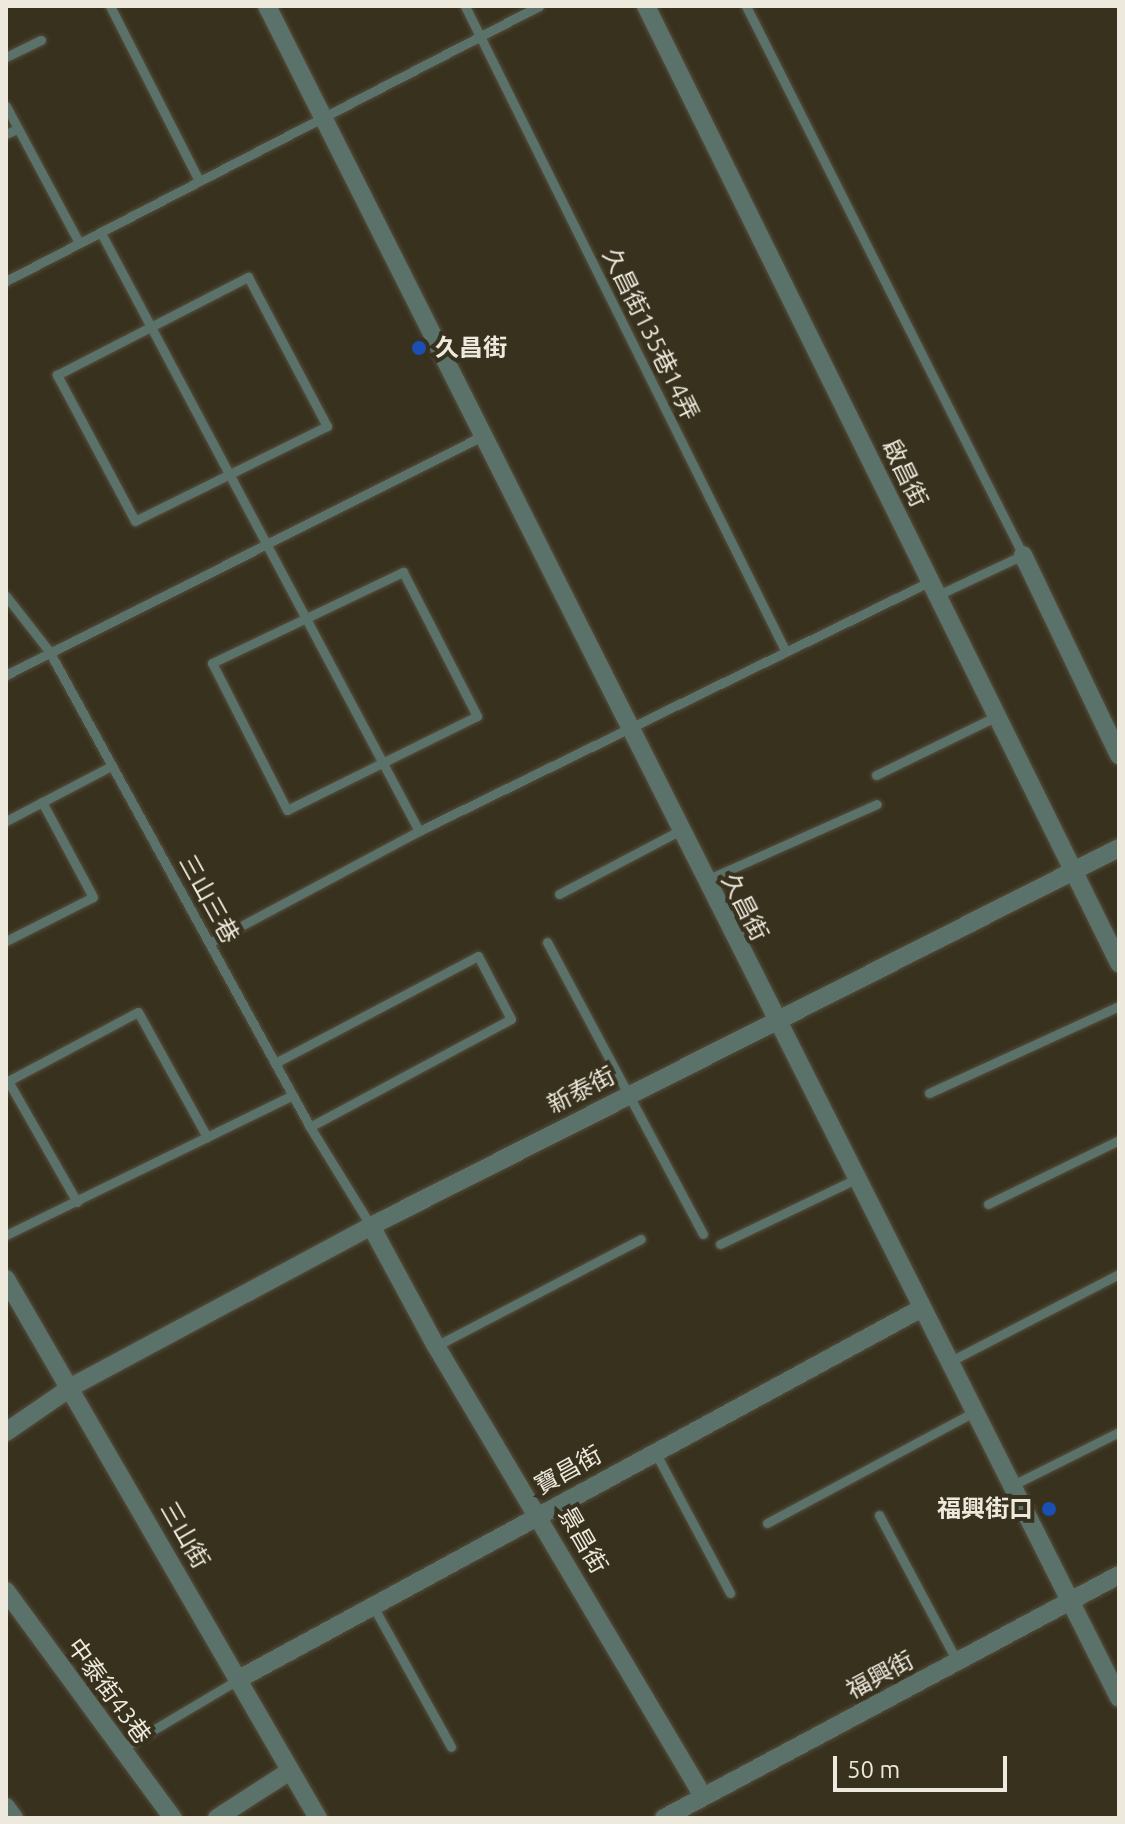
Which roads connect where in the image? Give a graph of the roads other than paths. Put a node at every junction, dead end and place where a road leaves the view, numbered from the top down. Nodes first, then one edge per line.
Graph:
1 (110, 6) edge
2 (267, 6) edge
3 (465, 6) edge
4 (539, 6) edge
5 (646, 6) edge
6 (746, 6) edge
7 (481, 35) junction
8 (41, 40) dead end
9 (6, 57) edge
10 (6, 106) edge
11 (322, 118) junction
12 (17, 129) junction
13 (6, 134) edge
14 (199, 181) junction
15 (101, 233) junction
16 (79, 243) junction
17 (6, 281) edge
18 (150, 327) junction
19 (484, 435) junction
20 (229, 474) junction
21 (268, 542) junction
22 (1023, 555) junction
23 (935, 588) junction
24 (6, 596) edge
25 (308, 617) junction
26 (49, 651) junction
27 (786, 652) junction
28 (6, 675) edge
29 (997, 716) junction
30 (627, 727) junction
31 (1119, 755) edge
32 (385, 763) junction
33 (111, 766) junction
34 (876, 775) dead end
35 (42, 802) junction
36 (877, 804) dead end
37 (6, 821) edge
38 (419, 831) junction
39 (679, 831) junction
40 (1119, 848) edge
41 (1074, 870) junction
42 (704, 881) junction
43 (559, 894) dead end
44 (6, 941) edge
45 (211, 942) junction
46 (547, 942) dead end
47 (1119, 963) edge
48 (1119, 1006) edge
49 (775, 1019) junction
50 (277, 1062) junction
51 (629, 1092) junction
52 (929, 1093) dead end
53 (293, 1095) junction
54 (310, 1127) junction
55 (207, 1137) junction
56 (1119, 1140) edge
57 (858, 1178) junction
58 (77, 1202) junction
59 (988, 1204) dead end
60 (371, 1226) junction
61 (703, 1234) dead end
62 (6, 1235) edge
63 (641, 1239) dead end
64 (720, 1244) dead end
65 (1119, 1274) edge
66 (6, 1279) edge
67 (922, 1308) junction
68 (436, 1346) junction
69 (951, 1361) junction
70 (73, 1386) junction
71 (976, 1411) junction
72 (6, 1432) edge
73 (1119, 1432) edge
74 (654, 1450) junction
75 (1013, 1485) junction
76 (540, 1513) junction
77 (879, 1515) dead end
78 (767, 1523) dead end
79 (1119, 1575) edge
80 (6, 1591) edge
81 (730, 1593) dead end
82 (1072, 1600) junction
83 (373, 1606) junction
84 (957, 1661) junction
85 (239, 1679) junction
86 (1119, 1698) edge
87 (451, 1747) dead end
88 (121, 1749) junction
89 (290, 1771) junction
90 (703, 1796) junction
91 (6, 1807) edge
92 (14, 1818) edge
93 (173, 1818) edge
94 (217, 1818) edge
95 (318, 1818) edge
96 (664, 1818) edge

1 - 14 lane
2 - 11 street, 久昌街
3 - 7 lane, 久昌街135巷14弄
4 - 7 lane
5 - 23 street, 啟昌街
6 - 22 lane
7 - 11 lane
7 - 27 lane, 久昌街135巷14弄
8 - 9 lane
10 - 12 lane
11 - 14 lane
11 - 19 street, 久昌街
12 - 13 lane
12 - 16 lane
14 - 15 lane
15 - 16 lane
15 - 18 lane
16 - 17 lane
18 - 20 lane
18 - 20 lane
18 - 20 lane
19 - 21 lane
19 - 30 street, 久昌街
20 - 21 lane
21 - 25 lane
21 - 26 lane
22 - 23 lane
22 - 31 street
23 - 27 lane
23 - 29 street, 啟昌街
24 - 26 lane, 三山三巷
25 - 32 lane
25 - 32 lane
25 - 32 lane
26 - 28 lane
26 - 33 lane, 三山三巷
27 - 30 lane
29 - 34 lane
29 - 41 street, 啟昌街
30 - 38 lane
30 - 39 street, 久昌街
32 - 38 lane
33 - 35 lane
33 - 45 lane, 三山三巷
35 - 37 lane
35 - 44 lane
36 - 42 lane
38 - 45 lane
39 - 42 street, 久昌街
39 - 43 lane
40 - 41 street, 新泰街
41 - 47 street, 啟昌街
41 - 49 street, 新泰街
42 - 49 street, 久昌街
45 - 50 lane, 三山三巷
46 - 51 lane
48 - 52 lane
49 - 51 street, 新泰街
49 - 57 street, 久昌街
50 - 53 lane, 三山三巷
50 - 54 lane
51 - 60 street, 新泰街
51 - 61 lane
53 - 54 lane, 三山三巷
53 - 55 lane
54 - 60 lane, 三山三巷
55 - 58 lane
55 - 58 lane
56 - 59 lane
57 - 64 lane
57 - 67 street, 久昌街
58 - 62 lane
60 - 68 street, 景昌街
60 - 70 street, 新泰街
63 - 68 lane
65 - 69 lane
66 - 70 street, 三山街
67 - 69 street, 久昌街
67 - 74 street, 寶昌街
68 - 76 street, 景昌街
69 - 71 street, 久昌街
70 - 72 street, 新泰街
70 - 85 street, 三山街
71 - 75 street, 久昌街
71 - 78 lane
73 - 75 lane
74 - 76 street, 寶昌街
74 - 81 lane
75 - 82 street, 久昌街
76 - 83 street, 寶昌街
76 - 90 street, 景昌街
77 - 84 lane
79 - 82 street, 福興街
80 - 88 street, 中泰街43巷
82 - 84 street, 福興街
82 - 86 street, 久昌街
83 - 85 street, 寶昌街
83 - 87 lane
84 - 90 street, 福興街
85 - 88 lane
85 - 89 street, 三山街
88 - 93 street, 中泰街43巷
89 - 94 street
89 - 95 street, 三山街
90 - 96 street, 福興街
91 - 92 street

